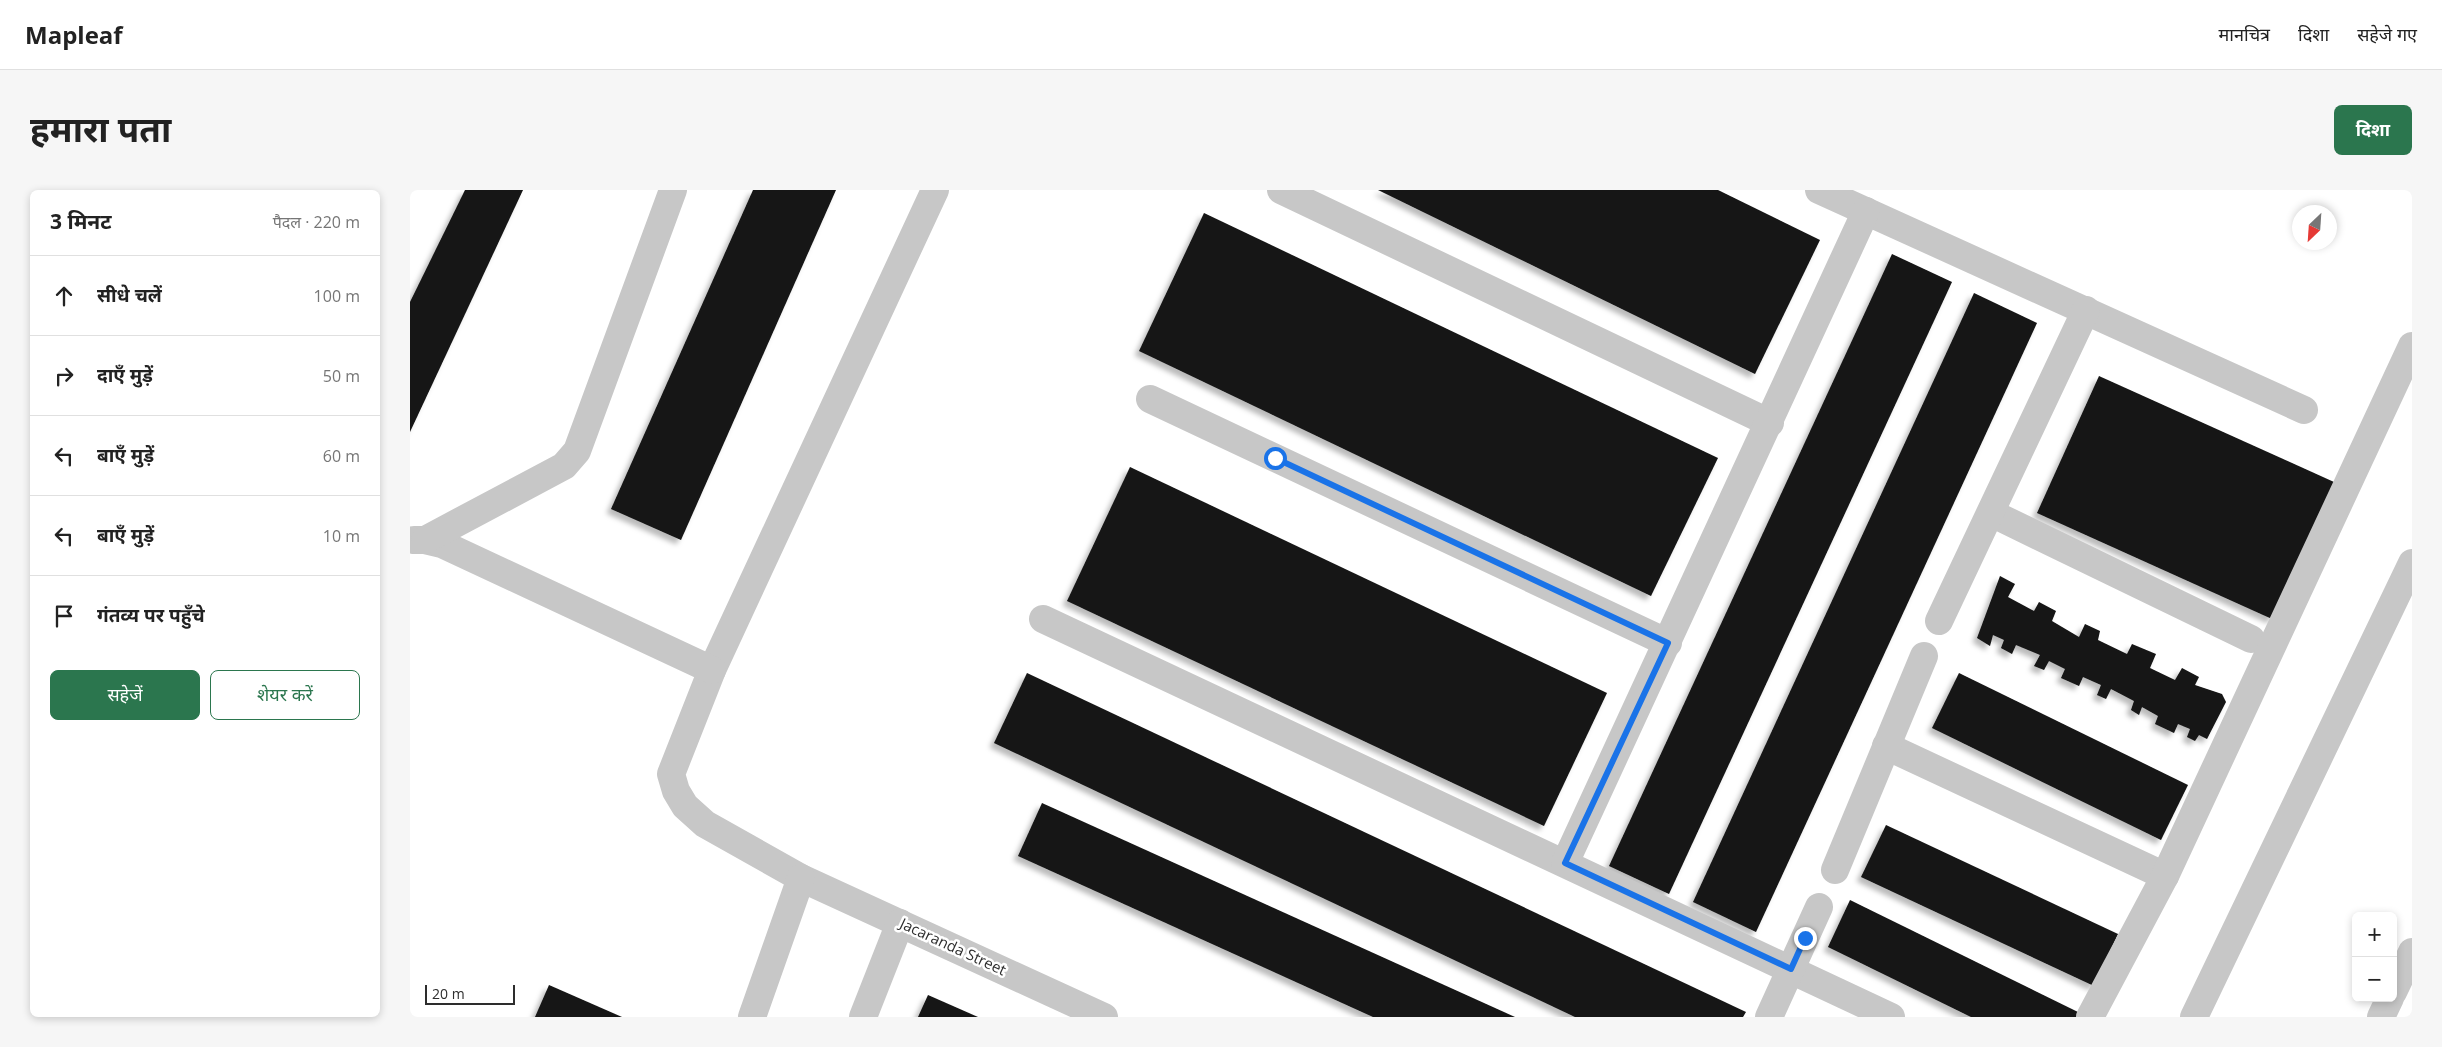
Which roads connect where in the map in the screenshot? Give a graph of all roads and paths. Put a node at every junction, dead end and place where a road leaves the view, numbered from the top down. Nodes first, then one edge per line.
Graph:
1 (674, 190) edge
2 (935, 190) edge
3 (1281, 190) edge
4 (1819, 190) edge
5 (1866, 211) junction
6 (2086, 310) junction
7 (2412, 346) edge
8 (1150, 399) dead end
9 (2304, 410) dead end
10 (1770, 423) junction
11 (1990, 513) junction
12 (417, 540) edge
13 (2412, 564) edge
14 (1043, 619) dead end
15 (1939, 621) dead end
16 (2251, 638) dead end
17 (1668, 643) junction
18 (1924, 656) dead end
19 (712, 670) junction
20 (1886, 746) junction
21 (1565, 863) junction
22 (1835, 870) dead end
23 (2165, 876) junction
24 (801, 878) junction
25 (1818, 907) dead end
26 (900, 923) junction
27 (2412, 952) edge
28 (1791, 969) junction
29 (2397, 984) edge
30 (2388, 1002) edge
31 (752, 1017) edge
32 (863, 1017) edge
33 (1104, 1017) edge
34 (1769, 1017) edge
35 (1891, 1017) edge
36 (2090, 1017) edge
37 (2194, 1017) edge
38 (2382, 1017) edge

1 - 12 street
2 - 19 street, Jacaranda Street
3 - 10 street
4 - 5 street
5 - 6 street
5 - 10 street
6 - 9 street
6 - 11 street
7 - 23 street
8 - 17 street
10 - 17 street
11 - 15 street
11 - 16 street
12 - 19 street
13 - 37 street
14 - 21 street
17 - 21 street
18 - 20 street
19 - 24 street, Jacaranda Street
20 - 22 street
20 - 23 street
21 - 28 street
23 - 36 street
24 - 26 street, Jacaranda Street
24 - 31 street
25 - 28 street
26 - 32 street
26 - 33 street, Jacaranda Street
27 - 29 street
28 - 34 street
28 - 35 street
30 - 38 street

